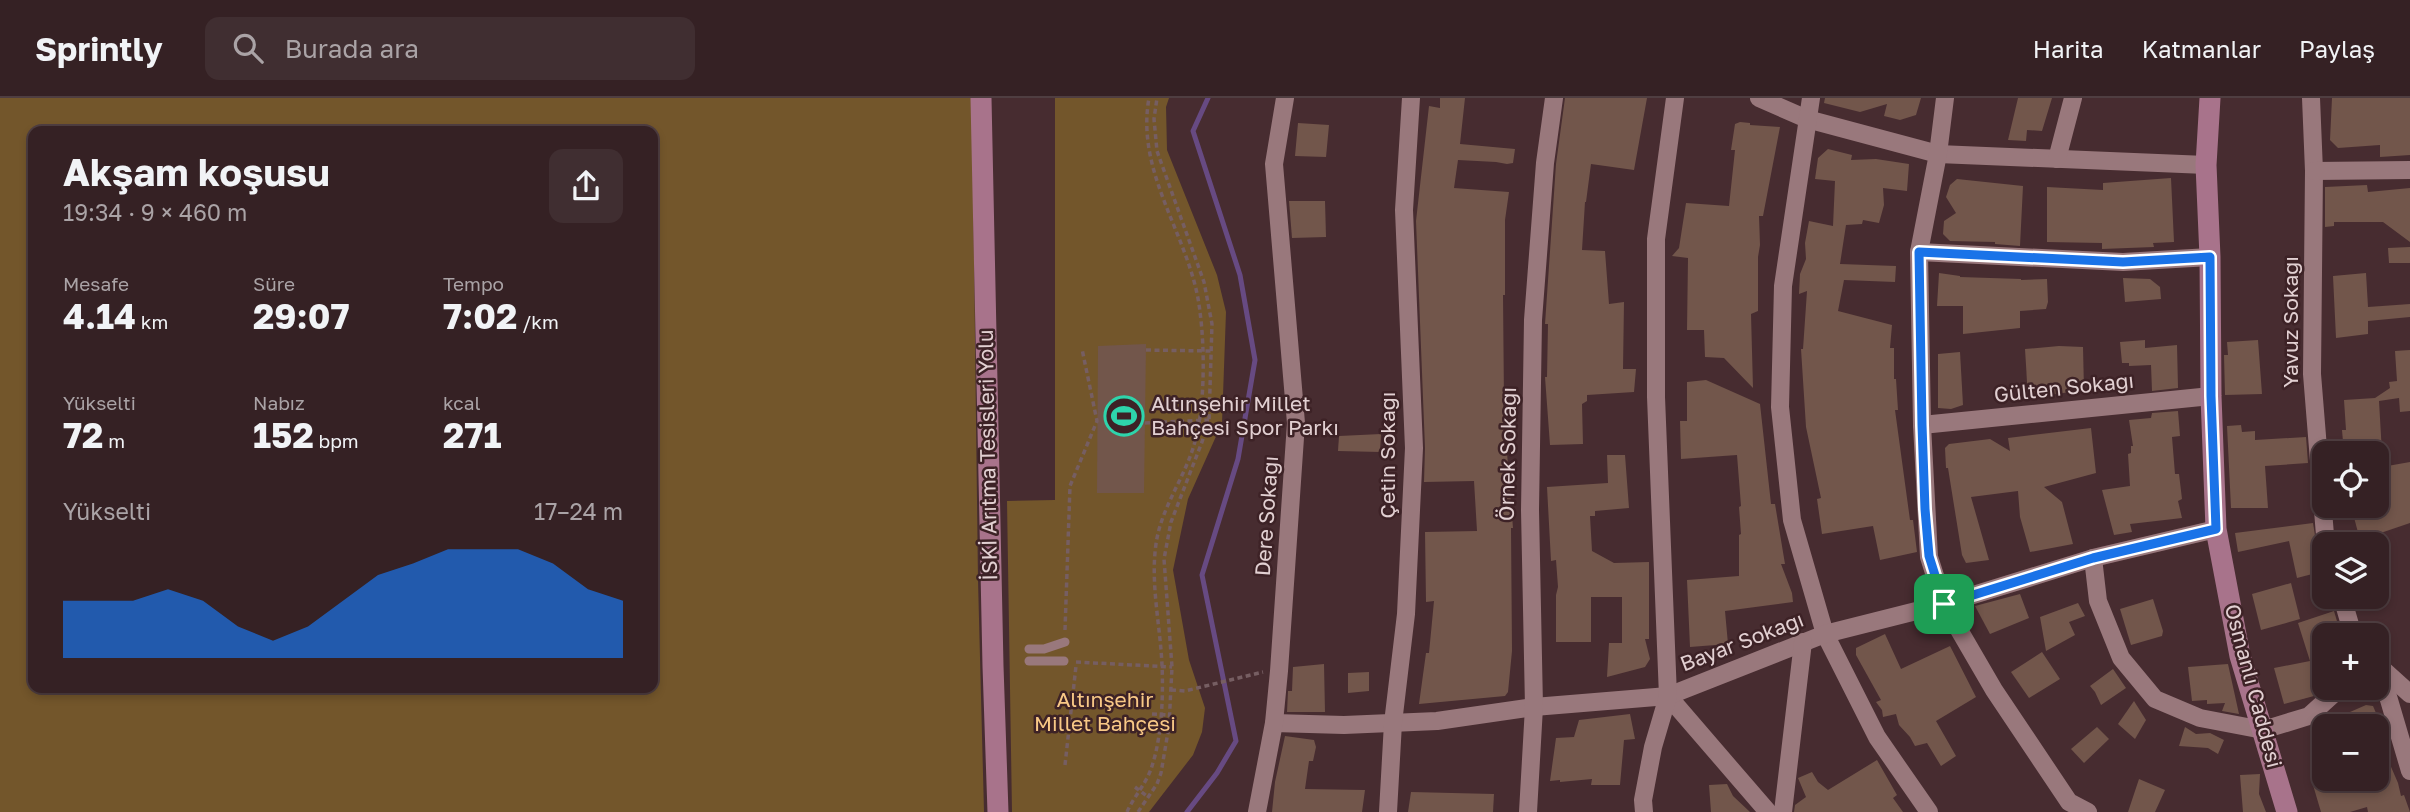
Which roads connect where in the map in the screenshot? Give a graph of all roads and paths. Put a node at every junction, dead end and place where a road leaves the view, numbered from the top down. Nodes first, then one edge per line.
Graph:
1 (981, 98) edge
2 (1149, 98) edge
3 (1157, 98) edge
4 (1285, 98) edge
5 (1410, 98) edge
6 (1554, 98) edge
7 (1675, 98) edge
8 (1759, 98) edge
9 (1811, 98) edge
10 (1945, 98) edge
11 (2073, 98) edge
12 (2210, 98) edge
13 (2311, 98) edge
14 (1807, 119) junction
15 (1938, 154) junction
16 (2057, 159) junction
17 (2206, 165) junction
18 (2410, 170) edge
19 (2314, 171) junction
20 (1919, 252) junction
21 (2210, 257) junction
22 (1082, 349) dead end
23 (1146, 350) dead end
24 (1202, 350) junction
25 (1212, 351) junction
26 (2211, 396) junction
27 (1199, 420) junction
28 (1209, 420) junction
29 (1145, 423) dead end
30 (1922, 425) junction
31 (2216, 529) junction
32 (2325, 532) edge
33 (2093, 558) junction
34 (1944, 604) junction
35 (1825, 634) junction
36 (1065, 642) joint
37 (1803, 642) junction
38 (1029, 649) dead end
39 (1029, 661) dead end
40 (1064, 661) joint
41 (1077, 662) junction
42 (1162, 667) junction
43 (1172, 667) junction
44 (1254, 673) dead end
45 (2389, 675) edge
46 (1171, 690) junction
47 (2410, 694) edge
48 (1668, 696) junction
49 (2327, 700) edge
50 (2389, 700) edge
51 (1534, 707) junction
52 (1152, 713) dead end
53 (1160, 715) junction
54 (1169, 715) junction
55 (1274, 723) junction
56 (1393, 723) junction
57 (2263, 730) junction
58 (1065, 765) dead end
59 (2410, 771) edge
60 (1135, 787) dead end
61 (1140, 791) junction
62 (1149, 797) junction
63 (2074, 807) edge
64 (998, 812) edge
65 (1127, 812) edge
66 (1139, 812) edge
67 (1257, 812) edge
68 (1388, 812) edge
69 (1528, 812) edge
70 (1644, 812) edge
71 (1768, 812) edge
72 (1783, 812) edge
73 (1929, 812) edge
74 (2088, 812) edge
75 (2287, 812) edge

1 - 64 main road, İSKİ Arıtma Tesisleri Yolu
2 - 24 path
3 - 25 path
4 - 55 street, Dere Sokağı
5 - 56 street, Çetin Sokağı
6 - 51 street, Örnek Sokağı
7 - 48 street
8 - 14 street
9 - 14 street
10 - 15 street
11 - 16 street
12 - 17 main road, Osmanlı Caddesi
13 - 19 street, Yavuz Sokağı
14 - 15 street
14 - 35 street
15 - 16 street
15 - 20 street
16 - 17 street
17 - 21 main road, Osmanlı Caddesi
18 - 19 street
19 - 32 street, Yavuz Sokağı
20 - 21 street
20 - 30 street
21 - 26 main road, Osmanlı Caddesi
22 - 36 path
23 - 24 path
24 - 25 path
24 - 27 path
25 - 28 path
26 - 30 street, Gülten Sokağı
26 - 31 main road, Osmanlı Caddesi
27 - 28 path
27 - 29 path
27 - 42 path
28 - 43 path
30 - 34 street
31 - 33 street, Bayar Sokağı
31 - 57 main road, Osmanlı Caddesi
33 - 34 street, Bayar Sokağı
33 - 57 street
34 - 35 street, Bayar Sokağı
34 - 63 street
35 - 37 street, Bayar Sokağı
35 - 73 street
36 - 38 lane
37 - 48 street, Bayar Sokağı
37 - 72 street
39 - 40 lane
40 - 41 path
41 - 42 path
41 - 58 path
42 - 43 path
42 - 53 path
43 - 46 path
44 - 46 path
45 - 47 street
46 - 54 path
48 - 51 street, Bayar Sokağı
48 - 70 street
48 - 71 street
49 - 57 street
50 - 59 street
51 - 56 street, Bayar Sokağı
51 - 69 street, Örnek Sokağı
52 - 53 path
53 - 54 path
53 - 61 path
54 - 62 path
55 - 56 street, Bayar Sokağı
55 - 67 street, Dere Sokağı
56 - 68 street, Çetin Sokağı
57 - 75 main road, Osmanlı Caddesi
60 - 61 path
61 - 62 path
61 - 65 path
62 - 66 path
63 - 74 street

